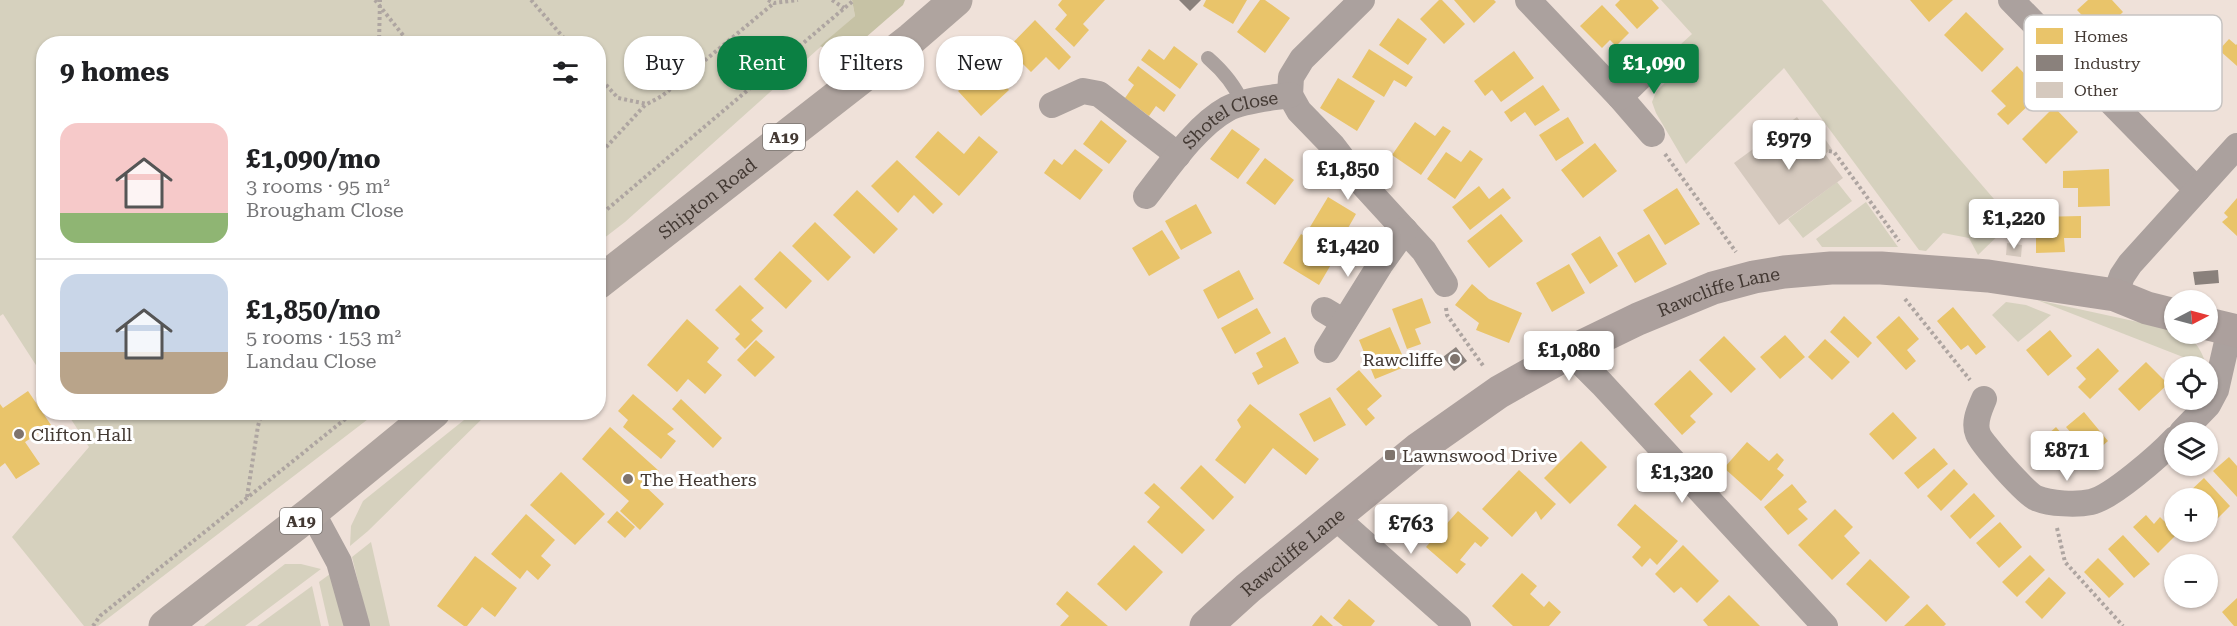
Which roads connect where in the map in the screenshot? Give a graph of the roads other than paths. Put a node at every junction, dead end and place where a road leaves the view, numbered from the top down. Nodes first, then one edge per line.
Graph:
1 (956, 0) edge
2 (1528, 0) edge
3 (2011, 0) edge
4 (1351, 3) edge
5 (2026, 15) edge
6 (1208, 58) dead end
7 (1657, 61) dead end
8 (1290, 95) junction
9 (1620, 97) junction
10 (1243, 104) junction
11 (1052, 105) dead end
12 (2120, 111) edge
13 (1652, 134) road end
14 (2237, 146) edge
15 (1179, 155) junction
16 (2197, 190) junction
17 (1146, 196) dead end
18 (1405, 230) junction
19 (606, 277) edge
20 (1444, 284) road end
21 (2115, 295) junction
22 (2164, 312) edge
23 (2225, 328) edge
24 (1327, 350) dead end
25 (1570, 352) junction
26 (1984, 399) road end
27 (424, 420) edge
28 (2192, 422) edge
29 (2164, 448) edge
30 (312, 512) junction
31 (1335, 516) junction
32 (165, 626) edge
33 (357, 626) edge
34 (1206, 626) edge
35 (1458, 626) edge
36 (1825, 626) edge

1 - 19 main road, Shipton Road / A19
2 - 9 street
3 - 5 street
4 - 8 street
6 - 10 lane
7 - 9 street
8 - 10 street, Shotel Close
8 - 18 street
9 - 13 street
10 - 15 street, Shotel Close
11 - 15 street, Shotel Close
12 - 16 street
14 - 16 street
15 - 17 street, Shotel Close
16 - 21 street
18 - 20 street
18 - 24 street
21 - 22 street, Rawcliffe Lane
21 - 25 street, Rawcliffe Lane
23 - 28 street
25 - 31 street, Rawcliffe Lane
25 - 36 street
26 - 29 street
27 - 30 main road, A19
30 - 32 main road, A19
30 - 33 street
31 - 34 street, Rawcliffe Lane
31 - 35 street

